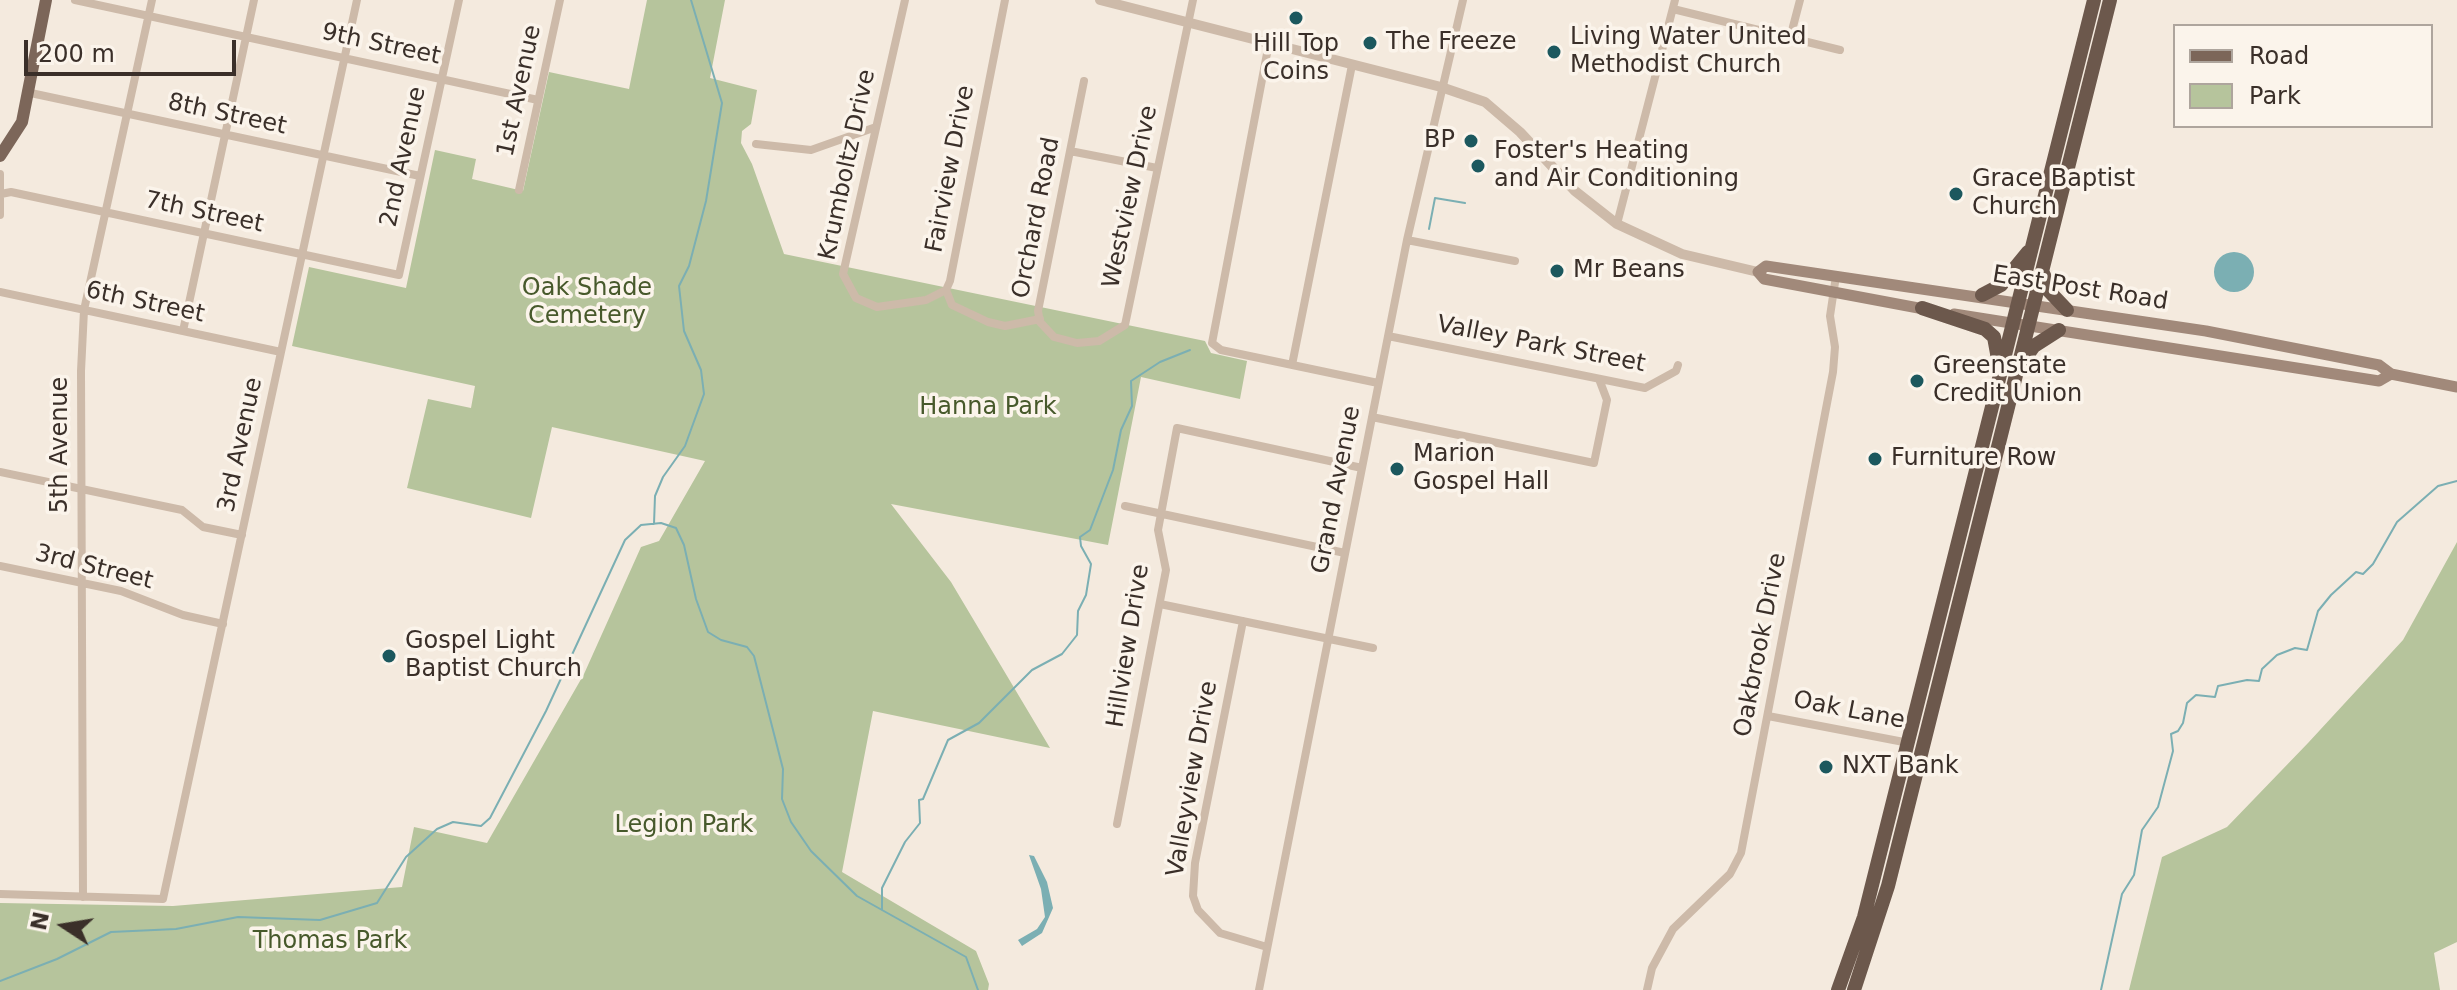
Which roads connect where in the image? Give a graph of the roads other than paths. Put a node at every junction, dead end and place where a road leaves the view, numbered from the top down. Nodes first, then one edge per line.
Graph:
1 (46, 0) edge
2 (75, 0) edge
3 (152, 0) edge
4 (254, 0) edge
5 (357, 0) edge
6 (459, 0) edge
7 (560, 0) edge
8 (905, 0) edge
9 (1005, 0) edge
10 (1100, 0) edge
11 (1193, 0) edge
12 (1463, 0) edge
13 (1800, 0) edge
14 (2094, 0) edge
15 (2110, 0) edge
16 (1674, 5) edge
17 (148, 16) junction
18 (1187, 23) junction
19 (246, 37) junction
20 (1790, 38) junction
21 (1269, 43) junction
22 (1840, 50) dead end
23 (345, 57) junction
24 (1352, 65) junction
25 (442, 78) junction
26 (1084, 81) dead end
27 (1441, 87) junction
28 (26, 92) junction
29 (538, 100) junction
30 (127, 114) junction
31 (876, 127) junction
32 (225, 136) junction
33 (0, 144) edge
34 (756, 144) dead end
35 (1070, 151) junction
36 (0, 156) edge
37 (324, 156) junction
38 (1157, 168) junction
39 (0, 174) edge
40 (420, 176) junction
41 (519, 190) dead end
42 (0, 192) edge
43 (105, 212) junction
44 (0, 215) edge
45 (1617, 224) junction
46 (203, 234) junction
47 (1407, 240) junction
48 (2033, 245) junction
49 (302, 255) junction
50 (1515, 261) dead end
51 (2044, 270) junction
52 (1758, 272) junction
53 (399, 275) joint
54 (1836, 276) junction
55 (946, 290) junction
56 (0, 292) edge
57 (1833, 293) junction
58 (1982, 295) junction
59 (2019, 302) junction
60 (2035, 304) junction
61 (892, 306) joint
62 (1922, 308) junction
63 (84, 310) junction
64 (2067, 310) junction
65 (1040, 319) junction
66 (2014, 323) junction
67 (2030, 325) junction
68 (2059, 330) junction
69 (183, 331) junction
70 (1388, 336) junction
71 (1074, 342) joint
72 (281, 352) junction
73 (1292, 365) junction
74 (1678, 365) dead end
75 (2020, 367) junction
76 (2391, 374) junction
77 (1599, 379) junction
78 (2001, 380) junction
79 (1378, 383) junction
80 (2457, 387) edge
81 (1372, 417) junction
82 (1362, 468) junction
83 (0, 472) edge
84 (81, 488) junction
85 (1125, 506) dead end
86 (1161, 514) junction
87 (242, 535) junction
88 (1345, 553) junction
89 (0, 566) edge
90 (82, 583) junction
91 (1160, 604) junction
92 (1243, 621) junction
93 (223, 624) junction
94 (1328, 638) junction
95 (1373, 648) dead end
96 (1768, 716) junction
97 (1915, 745) junction
98 (1117, 824) dead end
99 (0, 894) edge
100 (83, 897) junction
101 (1267, 947) junction
102 (1259, 990) edge
103 (1647, 990) edge
104 (1838, 990) edge
105 (1854, 990) edge

1 - 28 main road
2 - 17 street, 9th Street
3 - 17 street, 5th Avenue
4 - 19 street
5 - 23 street, 3rd Avenue
6 - 25 street, 2nd Avenue
7 - 29 street, 1st Avenue
8 - 31 street, Krumboltz Drive
9 - 55 street, Fairview Drive
10 - 18 street, East Post Road
11 - 18 street, Westview Drive
12 - 27 street, Grand Avenue
13 - 20 street
14 - 48 highway
15 - 51 highway
16 - 20 street
16 - 45 street
17 - 19 street, 9th Street
17 - 30 street, 5th Avenue
18 - 21 street, East Post Road
18 - 38 street, Westview Drive
19 - 23 street, 9th Street
19 - 32 street
20 - 22 street
21 - 24 street, East Post Road
21 - 73 street
23 - 25 street, 9th Street
23 - 37 street, 3rd Avenue
24 - 27 street, East Post Road
24 - 73 street
25 - 29 street, 9th Street
25 - 40 street, 2nd Avenue
26 - 35 street, Orchard Road
27 - 45 street, East Post Road
27 - 47 street, Grand Avenue
28 - 30 street, 8th Street
28 - 33 main road
28 - 36 main road
29 - 41 street, 1st Avenue
30 - 32 street, 8th Street
30 - 43 street, 5th Avenue
31 - 34 street
31 - 61 street, Krumboltz Drive
32 - 37 street, 8th Street
32 - 46 street
35 - 38 street
35 - 65 street, Orchard Road
37 - 40 street, 8th Street
37 - 49 street, 3rd Avenue
38 - 71 street, Westview Drive
39 - 42 street
40 - 53 street, 2nd Avenue
42 - 43 street, 7th Street
42 - 44 street
43 - 46 street, 7th Street
43 - 63 street, 5th Avenue
45 - 52 street, East Post Road
46 - 49 street, 7th Street
46 - 69 street
47 - 50 street
47 - 70 street, Grand Avenue
48 - 58 highway
48 - 59 highway
49 - 53 street, 7th Street
49 - 72 street, 3rd Avenue
51 - 60 highway
51 - 64 highway
52 - 54 main road, East Post Road
52 - 57 main road, East Post Road
54 - 57 street, Oakbrook Drive
54 - 58 main road, East Post Road
55 - 61 street, Fairview Drive
55 - 65 street
56 - 63 street, 6th Street
57 - 62 main road, East Post Road
57 - 96 street, Oakbrook Drive
58 - 59 main road, East Post Road
59 - 60 main road, East Post Road
59 - 66 highway
60 - 64 main road, East Post Road
60 - 67 highway
62 - 66 main road, East Post Road
62 - 78 highway
63 - 69 street, 6th Street
63 - 84 street, 5th Avenue
64 - 76 main road, East Post Road
65 - 71 street, Orchard Road
66 - 67 main road, East Post Road
66 - 78 highway
67 - 68 main road, East Post Road
67 - 75 highway
68 - 75 highway
68 - 76 main road, East Post Road
69 - 72 street, 6th Street
70 - 77 street, Valley Park Street
70 - 79 street, Grand Avenue
72 - 87 street, 3rd Avenue
73 - 79 street
74 - 77 street, Valley Park Street
75 - 97 highway
76 - 80 main road, East Post Road
77 - 81 street
78 - 97 highway
79 - 81 street, Grand Avenue
81 - 82 street, Grand Avenue
82 - 86 street, Hillview Drive
82 - 88 street, Grand Avenue
83 - 84 street
84 - 87 street
84 - 90 street, 5th Avenue
85 - 86 street
86 - 88 street
86 - 91 street, Hillview Drive
87 - 93 street, 3rd Avenue
88 - 94 street, Grand Avenue
89 - 90 street, 3rd Street
90 - 93 street, 3rd Street
90 - 100 street, 5th Avenue
91 - 92 street
91 - 98 street, Hillview Drive
92 - 94 street
92 - 101 street, Valleyview Drive
93 - 100 street, 3rd Avenue
94 - 95 street
94 - 101 street, Grand Avenue
96 - 97 street, Oak Lane
96 - 103 street, Oakbrook Drive
97 - 104 highway
97 - 105 highway
99 - 100 street
101 - 102 street, Grand Avenue

